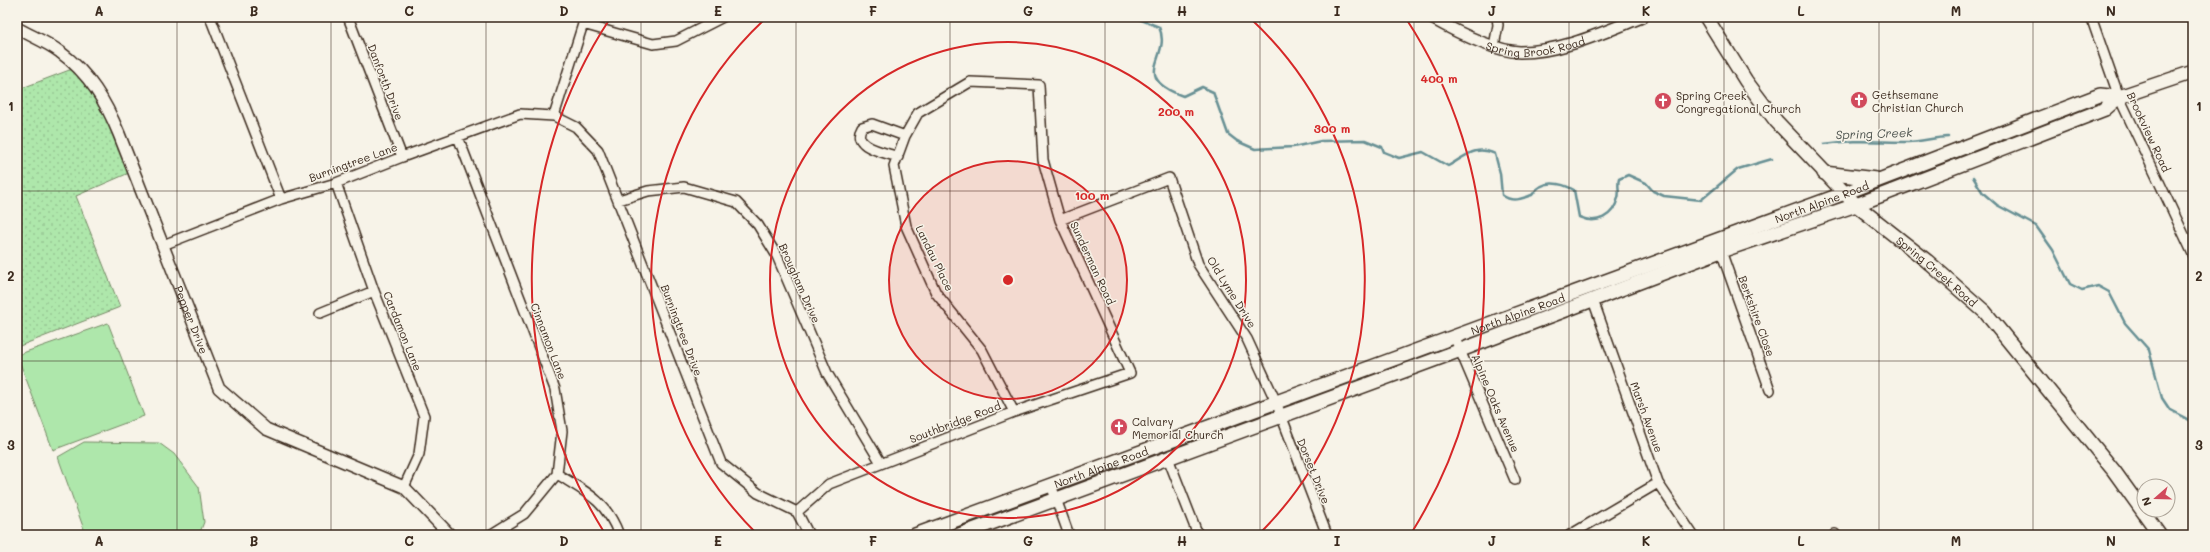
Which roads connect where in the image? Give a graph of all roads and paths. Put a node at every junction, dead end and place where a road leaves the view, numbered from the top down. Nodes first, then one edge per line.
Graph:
1 (210, 17) edge
2 (348, 17) edge
3 (723, 17) edge
4 (1430, 17) edge
5 (1497, 17) edge
6 (1642, 17) edge
7 (1706, 17) edge
8 (2090, 17) edge
9 (582, 21) edge
10 (17, 28) edge
11 (1494, 46) junction
12 (2193, 72) edge
13 (2119, 97) junction
14 (554, 116) junction
15 (905, 136) junction
16 (458, 137) junction
17 (402, 156) junction
18 (898, 157) junction
19 (894, 166) joint
20 (1824, 173) junction
21 (1882, 179) junction
22 (336, 184) junction
23 (1845, 193) junction
24 (281, 199) junction
25 (619, 200) junction
26 (1856, 205) junction
27 (1060, 220) junction
28 (162, 245) junction
29 (1721, 251) junction
30 (2193, 254) edge
31 (374, 291) junction
32 (1593, 300) junction
33 (320, 313) dead end
34 (1454, 336) junction
35 (1461, 350) junction
36 (1130, 373) joint
37 (1770, 390) dead end
38 (1276, 402) junction
39 (1014, 412) junction
40 (1280, 417) junction
41 (1168, 458) junction
42 (881, 463) junction
43 (557, 474) junction
44 (1515, 480) dead end
45 (1658, 483) junction
46 (1051, 485) junction
47 (404, 487) junction
48 (1055, 500) junction
49 (797, 512) junction
50 (450, 535) edge
51 (490, 535) edge
52 (619, 535) edge
53 (809, 535) edge
54 (915, 535) edge
55 (959, 535) edge
56 (1069, 535) edge
57 (1198, 535) edge
58 (1327, 535) edge
59 (1570, 535) edge
60 (1693, 535) edge
61 (2160, 535) edge

1 - 24 street
2 - 17 street, Danforth Drive
3 - 9 street
4 - 11 street, Spring Brook Road
5 - 11 street
6 - 11 street, Spring Brook Road
7 - 20 main road, Spring Creek Road
8 - 13 street, Brookview Road
9 - 14 street
10 - 28 street, Pepper Drive
12 - 13 main road, North Alpine Road
13 - 21 main road, North Alpine Road
13 - 26 main road, North Alpine Road
13 - 30 street, Brookview Road
14 - 16 street, Burningtree Lane
14 - 25 street, Burningtree Drive
15 - 18 street, Sunderman Road
15 - 18 street
15 - 27 street, Sunderman Road
16 - 17 street, Burningtree Lane
16 - 43 street, Cinnamon Lane
17 - 22 street, Burningtree Lane
18 - 19 street, Sunderman Road
19 - 39 street, Landau Place
20 - 21 main road
20 - 23 main road, Spring Creek Road
21 - 23 main road, North Alpine Road
22 - 24 street, Burningtree Lane
22 - 31 street, Cardamon Lane
23 - 26 main road, Spring Creek Road
23 - 34 main road, North Alpine Road
24 - 28 street, Burningtree Lane
25 - 42 street, Brougham Drive
25 - 49 street, Burningtree Drive
26 - 29 main road, North Alpine Road
26 - 61 main road, Spring Creek Road
27 - 36 street, Sunderman Road
27 - 38 street, Old Lyme Drive
28 - 47 street, Pepper Drive
29 - 32 main road, North Alpine Road
29 - 37 street, Berkshire Close
31 - 33 street
31 - 47 street, Cardamon Lane
32 - 35 main road, North Alpine Road
32 - 45 street, Marsh Avenue
34 - 35 street, Alpine Oaks Avenue
34 - 38 main road, North Alpine Road
35 - 40 main road, North Alpine Road
35 - 44 street, Alpine Oaks Avenue
36 - 39 street, Southbridge Road
38 - 40 street, Old Lyme Drive
38 - 46 main road, North Alpine Road
39 - 42 street, Southbridge Road
40 - 41 main road, North Alpine Road
40 - 58 street, Dorset Drive
41 - 48 main road, North Alpine Road
41 - 57 street
42 - 49 street, Southbridge Road
43 - 51 street
43 - 52 street
45 - 59 street
45 - 60 street, Marsh Avenue
46 - 48 street
46 - 54 main road, North Alpine Road
47 - 50 street, Pepper Drive
48 - 55 main road, North Alpine Road
48 - 56 street
49 - 53 street

